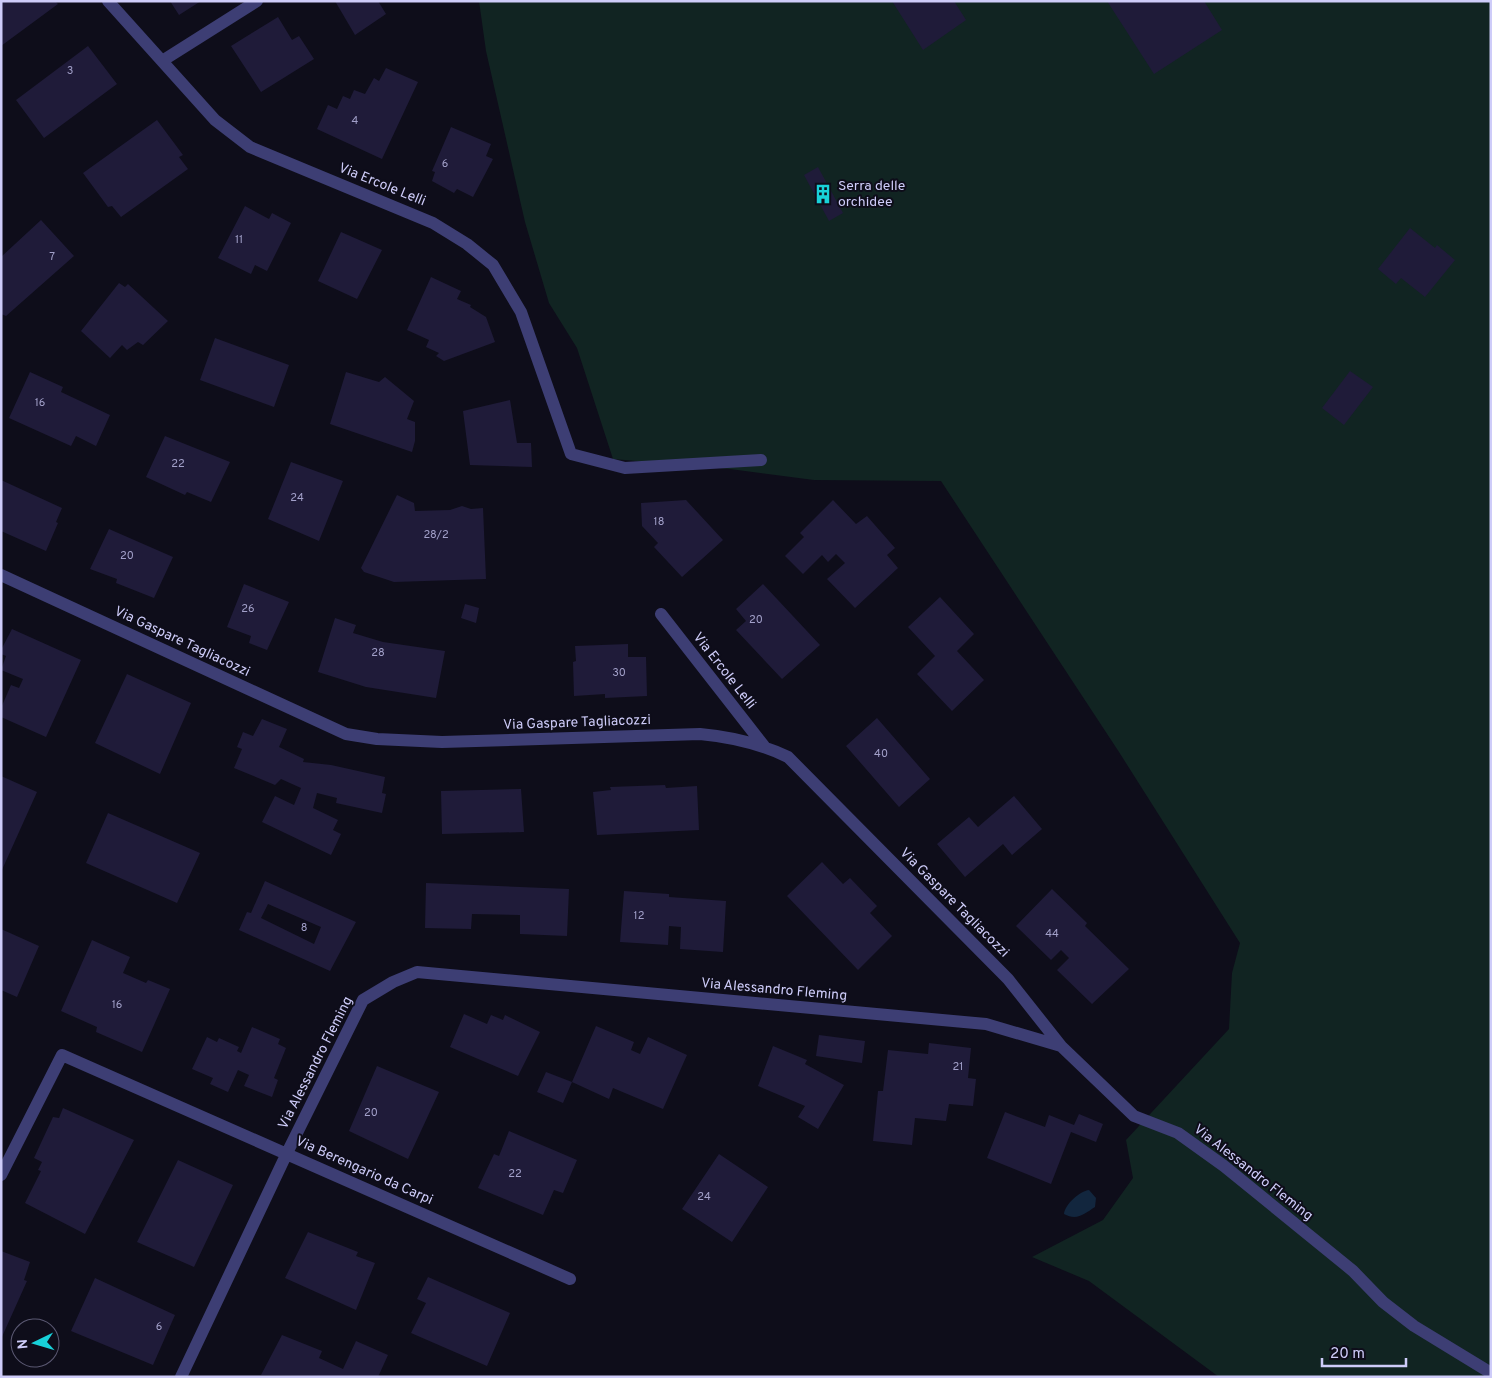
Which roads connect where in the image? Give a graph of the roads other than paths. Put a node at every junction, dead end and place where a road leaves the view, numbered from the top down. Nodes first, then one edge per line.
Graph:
1 (108, 1) edge
2 (257, 1) edge
3 (162, 61) junction
4 (761, 460) dead end
5 (1, 575) edge
6 (661, 614) dead end
7 (764, 746) junction
8 (1061, 1046) junction
9 (287, 1153) junction
10 (1, 1175) edge
11 (570, 1279) dead end
12 (1491, 1373) edge
13 (181, 1377) edge

1 - 3 street, Via Ercole Lelli
2 - 3 street
3 - 4 street, Via Ercole Lelli
5 - 7 street, Via Gaspare Tagliacozzi
6 - 7 street, Via Ercole Lelli
7 - 8 street, Via Gaspare Tagliacozzi
8 - 9 street, Via Alessandro Fleming
8 - 12 street, Via Alessandro Fleming
9 - 10 street, Via Berengario da Carpi
9 - 11 street, Via Berengario da Carpi
9 - 13 street, Via Alessandro Fleming

